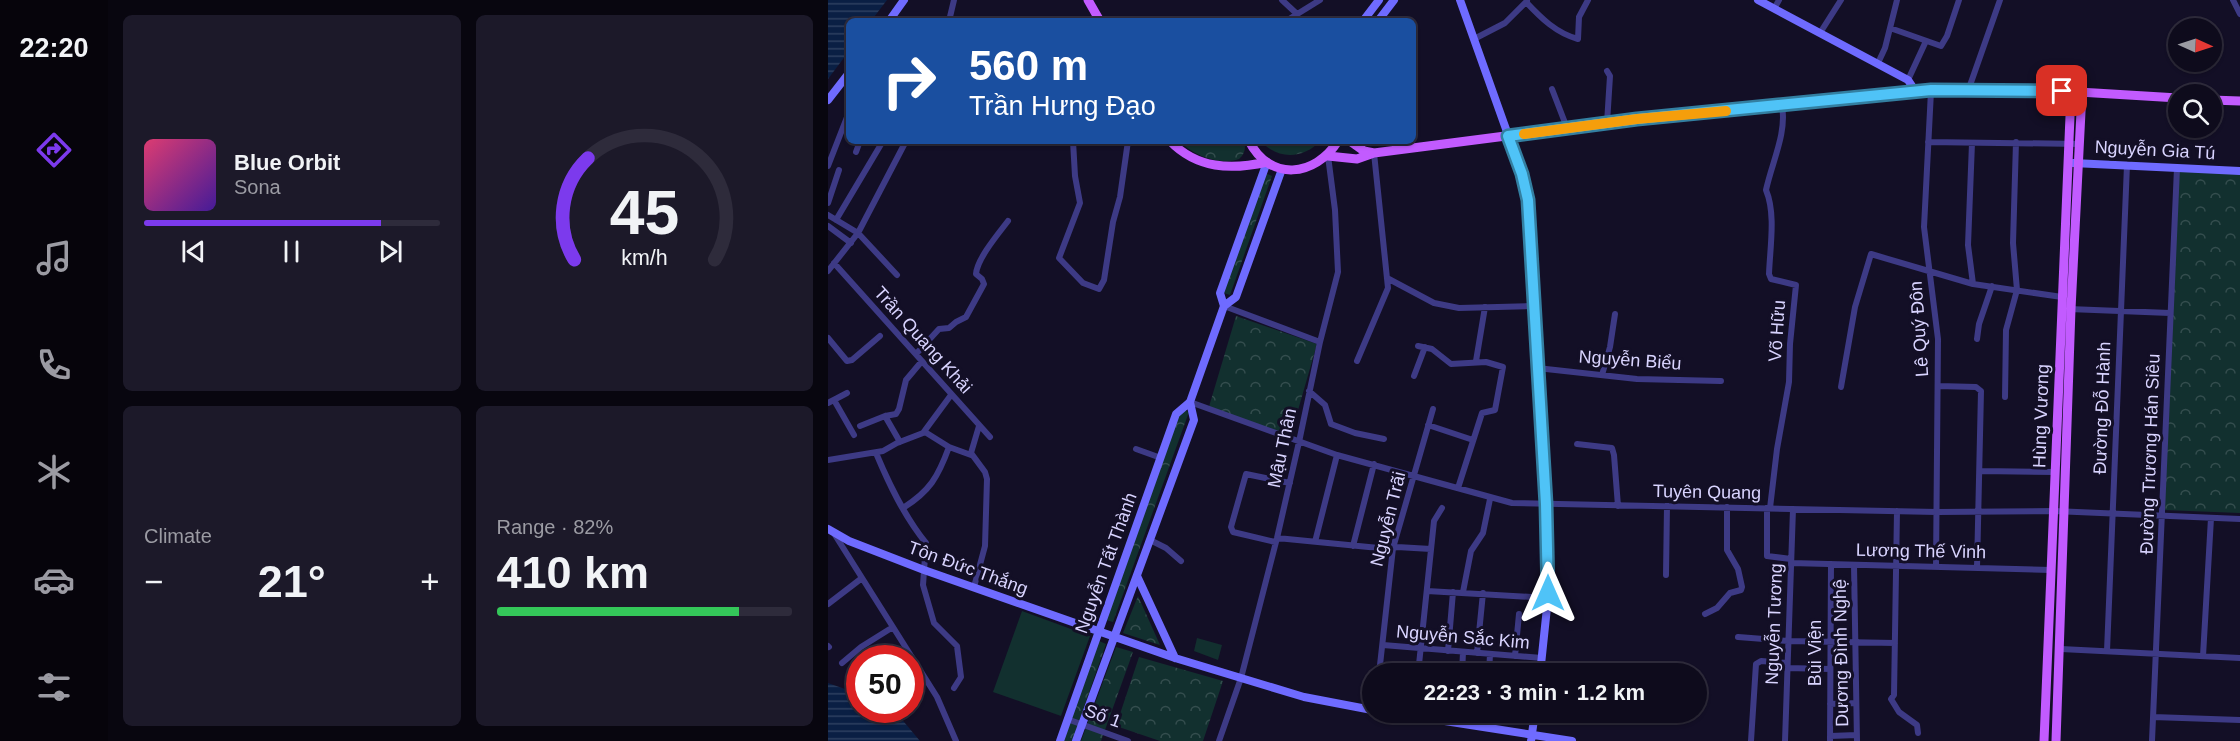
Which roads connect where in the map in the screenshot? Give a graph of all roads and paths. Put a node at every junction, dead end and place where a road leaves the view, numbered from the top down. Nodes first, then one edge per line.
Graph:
1 (904, 0) edge
2 (954, 0) edge
3 (1282, 0) edge
4 (1320, 0) edge
5 (1379, 0) edge
6 (1394, 0) edge
7 (1460, 0) edge
8 (1588, 0) edge
9 (1758, 0) edge
10 (1779, 0) edge
11 (1841, 0) edge
12 (1897, 0) edge
13 (1959, 0) edge
14 (2000, 0) edge
15 (2233, 0) edge
16 (1527, 1) edge
17 (1090, 2) edge
18 (1774, 9) junction
19 (1297, 14) junction
20 (2240, 14) edge
21 (891, 18) edge
22 (950, 18) edge
23 (1098, 18) edge
24 (1291, 18) edge
25 (1365, 18) edge
26 (1380, 18) edge
27 (1890, 28) junction
28 (1820, 33) junction
29 (1474, 39) junction
30 (1926, 41) junction
31 (1878, 63) junction
32 (1607, 71) dead end
33 (846, 77) edge
34 (1908, 80) junction
35 (1552, 89) dead end
36 (1931, 90) junction
37 (1968, 90) junction
38 (1916, 92) junction
39 (2071, 92) junction
40 (2082, 92) junction
41 (2168, 97) edge
42 (828, 100) edge
43 (2222, 101) edge
44 (2240, 102) edge
45 (1782, 106) junction
46 (846, 120) edge
47 (1607, 123) junction
48 (1567, 129) junction
49 (1508, 136) junction
50 (1928, 142) junction
51 (2016, 142) junction
52 (1972, 143) junction
53 (859, 144) edge
54 (881, 144) edge
55 (904, 144) edge
56 (1073, 144) edge
57 (1128, 144) edge
58 (1174, 144) edge
59 (1251, 144) edge
60 (1336, 144) edge
61 (1354, 144) edge
62 (2068, 144) junction
63 (2080, 144) junction
64 (856, 152) dead end
65 (1374, 153) junction
66 (1328, 156) junction
67 (1267, 162) junction
68 (2068, 163) junction
69 (2080, 163) junction
70 (2127, 165) junction
71 (828, 166) edge
72 (2177, 168) junction
73 (1282, 169) junction
74 (839, 170) dead end
75 (2240, 171) edge
76 (828, 203) edge
77 (828, 215) edge
78 (836, 220) junction
79 (1008, 221) dead end
80 (828, 226) edge
81 (858, 233) junction
82 (851, 243) junction
83 (834, 263) junction
84 (828, 271) edge
85 (1930, 273) junction
86 (897, 275) dead end
87 (1387, 278) junction
88 (1973, 284) junction
89 (1992, 286) junction
90 (2017, 290) junction
91 (2062, 297) junction
92 (1224, 306) junction
93 (1534, 306) junction
94 (1485, 307) junction
95 (2067, 309) junction
96 (2121, 311) junction
97 (2170, 313) junction
98 (1615, 314) dead end
99 (880, 336) dead end
100 (828, 338) edge
101 (1977, 339) dead end
102 (1320, 342) junction
103 (915, 354) junction
104 (922, 361) junction
105 (1357, 361) dead end
106 (1476, 361) junction
107 (1537, 368) junction
108 (1602, 375) junction
109 (1414, 376) dead end
110 (1721, 381) dead end
111 (1938, 386) junction
112 (1841, 387) dead end
113 (1310, 392) junction
114 (847, 393) dead end
115 (951, 395) junction
116 (2005, 397) dead end
117 (831, 401) edge
118 (1190, 402) junction
119 (1433, 409) dead end
120 (885, 416) junction
121 (1428, 425) junction
122 (860, 426) dead end
123 (979, 426) junction
124 (925, 432) junction
125 (854, 435) dead end
126 (990, 437) dead end
127 (1384, 439) dead end
128 (1473, 440) junction
129 (900, 442) junction
130 (1299, 442) junction
131 (1577, 444) dead end
132 (948, 447) junction
133 (1136, 449) dead end
134 (876, 453) junction
135 (971, 455) junction
136 (1337, 455) junction
137 (1161, 458) junction
138 (828, 460) edge
139 (1374, 464) junction
140 (1980, 471) junction
141 (2055, 472) junction
142 (1414, 476) junction
143 (1290, 483) junction
144 (1458, 488) junction
145 (1490, 499) junction
146 (1546, 504) junction
147 (1618, 506) junction
148 (1666, 506) junction
149 (1727, 507) junction
150 (903, 508) junction
151 (1442, 508) dead end
152 (1769, 508) junction
153 (1793, 509) junction
154 (1897, 511) junction
155 (2059, 511) junction
156 (1936, 512) junction
157 (1978, 512) junction
158 (2113, 513) junction
159 (2162, 516) junction
160 (2211, 518) junction
161 (2240, 519) edge
162 (831, 532) edge
163 (1150, 540) junction
164 (1276, 540) junction
165 (1315, 542) junction
166 (1353, 546) junction
167 (1393, 548) junction
168 (1431, 549) junction
169 (1181, 561) dead end
170 (1791, 561) junction
171 (1831, 564) junction
172 (1854, 565) junction
173 (1896, 566) junction
174 (1936, 567) junction
175 (1977, 568) junction
176 (924, 570) junction
177 (2051, 570) junction
178 (1666, 575) dead end
179 (1137, 576) junction
180 (862, 578) junction
181 (974, 587) junction
182 (1427, 591) junction
183 (1453, 591) junction
184 (1463, 592) junction
185 (1483, 593) junction
186 (1548, 598) junction
187 (828, 604) edge
188 (1519, 614) dead end
189 (1705, 614) dead end
190 (893, 627) junction
191 (1099, 632) junction
192 (1738, 637) dead end
193 (1115, 638) junction
194 (1788, 641) junction
195 (1831, 642) junction
196 (1855, 642) junction
197 (1895, 643) junction
198 (904, 645) edge
199 (1383, 645) junction
200 (1420, 648) junction
201 (2061, 649) junction
202 (1448, 651) junction
203 (2107, 651) junction
204 (1463, 652) junction
205 (1477, 653) junction
206 (1490, 654) junction
207 (2156, 654) junction
208 (1515, 656) junction
209 (2203, 656) junction
210 (1174, 658) junction
211 (1542, 658) junction
212 (2240, 658) edge
213 (842, 663) dead end
214 (1381, 663) edge
215 (1419, 663) edge
216 (1462, 663) edge
217 (1490, 663) edge
218 (1541, 663) edge
219 (1787, 665) junction
220 (1830, 669) junction
221 (924, 677) edge
222 (1241, 678) junction
223 (954, 688) dead end
224 (1856, 703) junction
225 (1830, 704) junction
226 (1362, 708) edge
227 (2153, 717) junction
228 (1067, 719) junction
229 (2240, 720) edge
230 (1454, 723) edge
231 (1534, 723) edge
232 (1082, 724) junction
233 (1459, 724) joint
234 (1917, 733) dead end
235 (1532, 738) edge
236 (1830, 738) edge
237 (1857, 738) edge
238 (956, 741) edge
239 (1060, 741) edge
240 (1076, 741) edge
241 (1128, 741) edge
242 (1219, 741) edge
243 (1572, 741) edge
244 (1751, 741) edge
245 (1785, 741) edge
246 (2044, 741) edge
247 (2056, 741) edge
248 (2152, 741) edge

1 - 21 street
2 - 22 street
3 - 19 street
4 - 19 street
5 - 25 street
6 - 26 street
7 - 29 street
8 - 16 street
9 - 18 street
10 - 18 street
11 - 28 street
12 - 27 street
13 - 30 street
14 - 37 street
15 - 20 street
16 - 29 street
17 - 23 main road
18 - 28 street
19 - 24 street
27 - 30 street
27 - 31 street
28 - 31 street
29 - 49 street
30 - 34 street
31 - 34 street
32 - 47 street
33 - 42 street
34 - 38 street
35 - 48 street
36 - 37 main road
36 - 38 main road
36 - 50 street, Lê Quý Đôn
37 - 39 main road
38 - 45 main road
39 - 40 main road
39 - 62 main road, Hùng Vương
40 - 41 main road
40 - 63 main road, Hùng Vương
43 - 44 main road
45 - 47 main road
45 - 152 street, Võ Hữu
46 - 71 street
47 - 48 main road
48 - 49 main road
49 - 65 main road
49 - 93 street
50 - 52 street
50 - 85 street, Lê Quý Đôn
51 - 52 street
51 - 62 street
51 - 90 street
52 - 88 street
53 - 64 street
54 - 78 street
55 - 81 street
56 - 57 street
58 - 67 main road
59 - 67 main road
60 - 66 main road
61 - 65 main road
62 - 63 street
62 - 68 main road, Hùng Vương
63 - 69 main road, Hùng Vương
65 - 66 main road
65 - 87 street
66 - 73 main road
66 - 102 street, Mậu Thân
67 - 73 main road
67 - 92 street, Nguyễn Tất Thành
68 - 69 street, Nguyễn Gia Tú
68 - 91 main road, Hùng Vương
69 - 70 street, Nguyễn Gia Tú
69 - 95 main road, Hùng Vương
70 - 72 street, Nguyễn Gia Tú
70 - 96 street, Đường Đỗ Hành
72 - 75 street, Nguyễn Gia Tú
72 - 97 street, Đường Trương Hán Siêu
73 - 92 street, Nguyễn Tất Thành
74 - 76 street
77 - 78 street
78 - 81 street
79 - 103 street
80 - 82 street
81 - 82 street
81 - 86 street
82 - 83 street
83 - 84 street
83 - 103 street, Trần Quang Khải
85 - 88 street
85 - 111 street, Lê Quý Đôn
85 - 112 street
87 - 94 street
87 - 105 street
88 - 89 street
89 - 90 street
89 - 101 street
90 - 91 street
90 - 116 street
91 - 95 main road, Hùng Vương
92 - 102 street
92 - 118 street, Nguyễn Tất Thành
93 - 94 street
93 - 107 street
94 - 106 street
95 - 96 street
95 - 141 main road, Hùng Vương
95 - 155 main road, Hùng Vương
96 - 97 street
96 - 158 street, Đường Đỗ Hành
97 - 159 street, Đường Trương Hán Siêu
98 - 108 street
99 - 100 street
102 - 113 street, Mậu Thân
103 - 104 street, Trần Quang Khải
104 - 115 street, Trần Quang Khải
104 - 120 street
106 - 109 street
106 - 128 street
107 - 108 street, Nguyễn Biểu
107 - 146 street
108 - 110 street, Nguyễn Biểu
111 - 140 street
111 - 156 street, Lê Quý Đôn
113 - 127 street
113 - 130 street, Mậu Thân
114 - 117 street
115 - 123 street, Trần Quang Khải
115 - 124 street
117 - 125 street
118 - 130 street, Tuyên Quang
118 - 137 street, Nguyễn Tất Thành
118 - 163 street, Nguyễn Tất Thành
119 - 121 street, Nguyễn Trãi
120 - 122 street
120 - 129 street
121 - 128 street
121 - 142 street, Nguyễn Trãi
123 - 126 street, Trần Quang Khải
123 - 135 street
124 - 129 street
124 - 132 street
128 - 144 street
129 - 134 street
130 - 136 street, Tuyên Quang
130 - 143 street, Mậu Thân
131 - 147 street
132 - 135 street
132 - 150 street
133 - 137 street
134 - 138 street
134 - 150 street
135 - 181 street
136 - 139 street, Tuyên Quang
136 - 165 street
137 - 191 street, Nguyễn Tất Thành
139 - 142 street, Tuyên Quang
139 - 166 street
140 - 141 street
140 - 157 street
141 - 155 main road, Hùng Vương
142 - 144 street, Tuyên Quang
142 - 167 street, Nguyễn Trãi
143 - 164 street, Mậu Thân
143 - 164 street
144 - 145 street, Tuyên Quang
145 - 146 street, Tuyên Quang
145 - 184 street
146 - 147 street, Tuyên Quang
146 - 186 street
147 - 148 street, Tuyên Quang
148 - 149 street, Tuyên Quang
148 - 178 street
149 - 152 street, Tuyên Quang
149 - 189 street
150 - 176 street
151 - 168 street
152 - 153 street, Tuyên Quang
152 - 170 street, Lương Thế Vinh
153 - 154 street, Tuyên Quang
153 - 170 street, Nguyễn Tương
154 - 156 street, Tuyên Quang
154 - 173 street
155 - 157 street, Tuyên Quang
155 - 158 street, Tuyên Quang
155 - 177 main road, Hùng Vương
155 - 201 main road, Hùng Vương
156 - 157 street, Tuyên Quang
156 - 174 street, Lê Quý Đôn
157 - 175 street
158 - 159 street, Tuyên Quang
158 - 203 street, Đường Đỗ Hành
159 - 160 street, Tuyên Quang
159 - 207 street, Đường Trương Hán Siêu
160 - 161 street, Tuyên Quang
160 - 209 street
162 - 176 street, Tôn Đức Thắng
162 - 180 street
163 - 169 street
163 - 179 street, Nguyễn Tất Thành
164 - 165 street
164 - 222 street, Mậu Thân
165 - 166 street
166 - 167 street
167 - 168 street
167 - 199 street, Nguyễn Trãi
168 - 182 street
170 - 171 street, Lương Thế Vinh
170 - 194 street, Nguyễn Tương
171 - 172 street, Lương Thế Vinh
171 - 195 street, Bùi Viện
172 - 173 street, Lương Thế Vinh
172 - 196 street, Dương Đình Nghệ
173 - 174 street, Lương Thế Vinh
173 - 197 street
174 - 175 street, Lương Thế Vinh
175 - 177 street, Lương Thế Vinh
176 - 181 street, Tôn Đức Thắng
176 - 223 street
177 - 246 main road, Hùng Vương
179 - 193 street, Nguyễn Tất Thành
179 - 210 street
180 - 187 street
180 - 190 street
181 - 191 street, Tôn Đức Thắng
182 - 183 street
182 - 200 street
183 - 184 street
183 - 202 street
184 - 185 street
185 - 186 street
185 - 205 street
186 - 211 street
188 - 208 street
190 - 198 street
190 - 213 street
191 - 193 street, Tôn Đức Thắng
191 - 228 street, Nguyễn Tất Thành
192 - 194 street
193 - 210 street
193 - 232 street, Nguyễn Tất Thành
194 - 195 street
194 - 219 street, Nguyễn Tương
195 - 196 street
195 - 220 street, Bùi Viện
196 - 197 street
196 - 224 street, Dương Đình Nghệ
197 - 234 street
199 - 200 street, Nguyễn Sắc Kim
199 - 214 street, Nguyễn Trãi
200 - 202 street, Nguyễn Sắc Kim
200 - 215 street
201 - 203 street
201 - 247 main road, Hùng Vương
202 - 204 street, Nguyễn Sắc Kim
203 - 207 street
204 - 205 street, Nguyễn Sắc Kim
204 - 216 street
205 - 206 street, Nguyễn Sắc Kim
206 - 208 street, Nguyễn Sắc Kim
206 - 217 street
207 - 209 street
207 - 227 street, Đường Trương Hán Siêu
208 - 211 street, Nguyễn Sắc Kim
209 - 212 street
210 - 222 street
211 - 218 street
219 - 220 street
219 - 244 street
219 - 245 street, Nguyễn Tương
220 - 225 street, Bùi Viện
221 - 238 street
222 - 226 street
222 - 242 street, Mậu Thân
224 - 225 street
224 - 237 street, Dương Đình Nghệ
225 - 236 street, Bùi Viện
227 - 229 street
227 - 248 street, Đường Trương Hán Siêu
228 - 232 street, Số 1
228 - 239 street, Nguyễn Tất Thành
230 - 233 street
231 - 235 street
232 - 240 street, Nguyễn Tất Thành
232 - 241 street, Số 1
233 - 235 street
235 - 243 street
236 - 237 street

